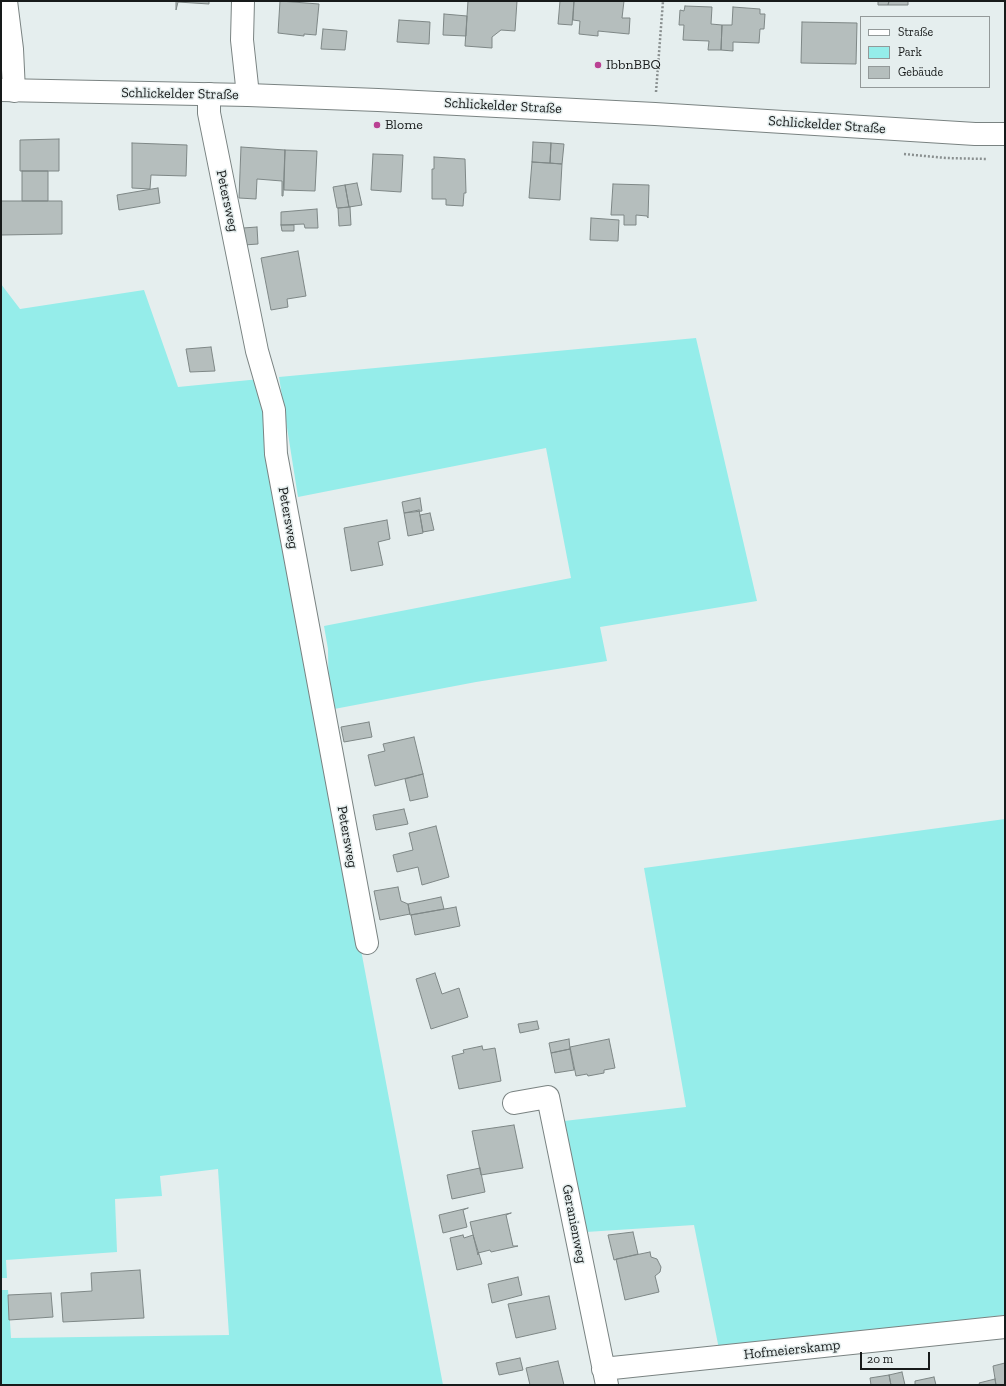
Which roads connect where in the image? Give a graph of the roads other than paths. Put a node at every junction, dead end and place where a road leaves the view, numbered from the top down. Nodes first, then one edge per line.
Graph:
1 (6, 1) edge
2 (243, 1) edge
3 (8, 90) edge
4 (209, 94) junction
5 (248, 95) junction
6 (1005, 134) edge
7 (366, 943) dead end
8 (514, 1103) dead end
9 (1005, 1327) edge
10 (605, 1377) edge

1 - 3 street
2 - 5 street
3 - 4 street, Schlickelder Straße
4 - 5 street, Schlickelder Straße
4 - 7 street, Petersweg
5 - 6 street, Schlickelder Straße
8 - 10 street, Geranienweg
9 - 10 street, Hofmeierskamp

